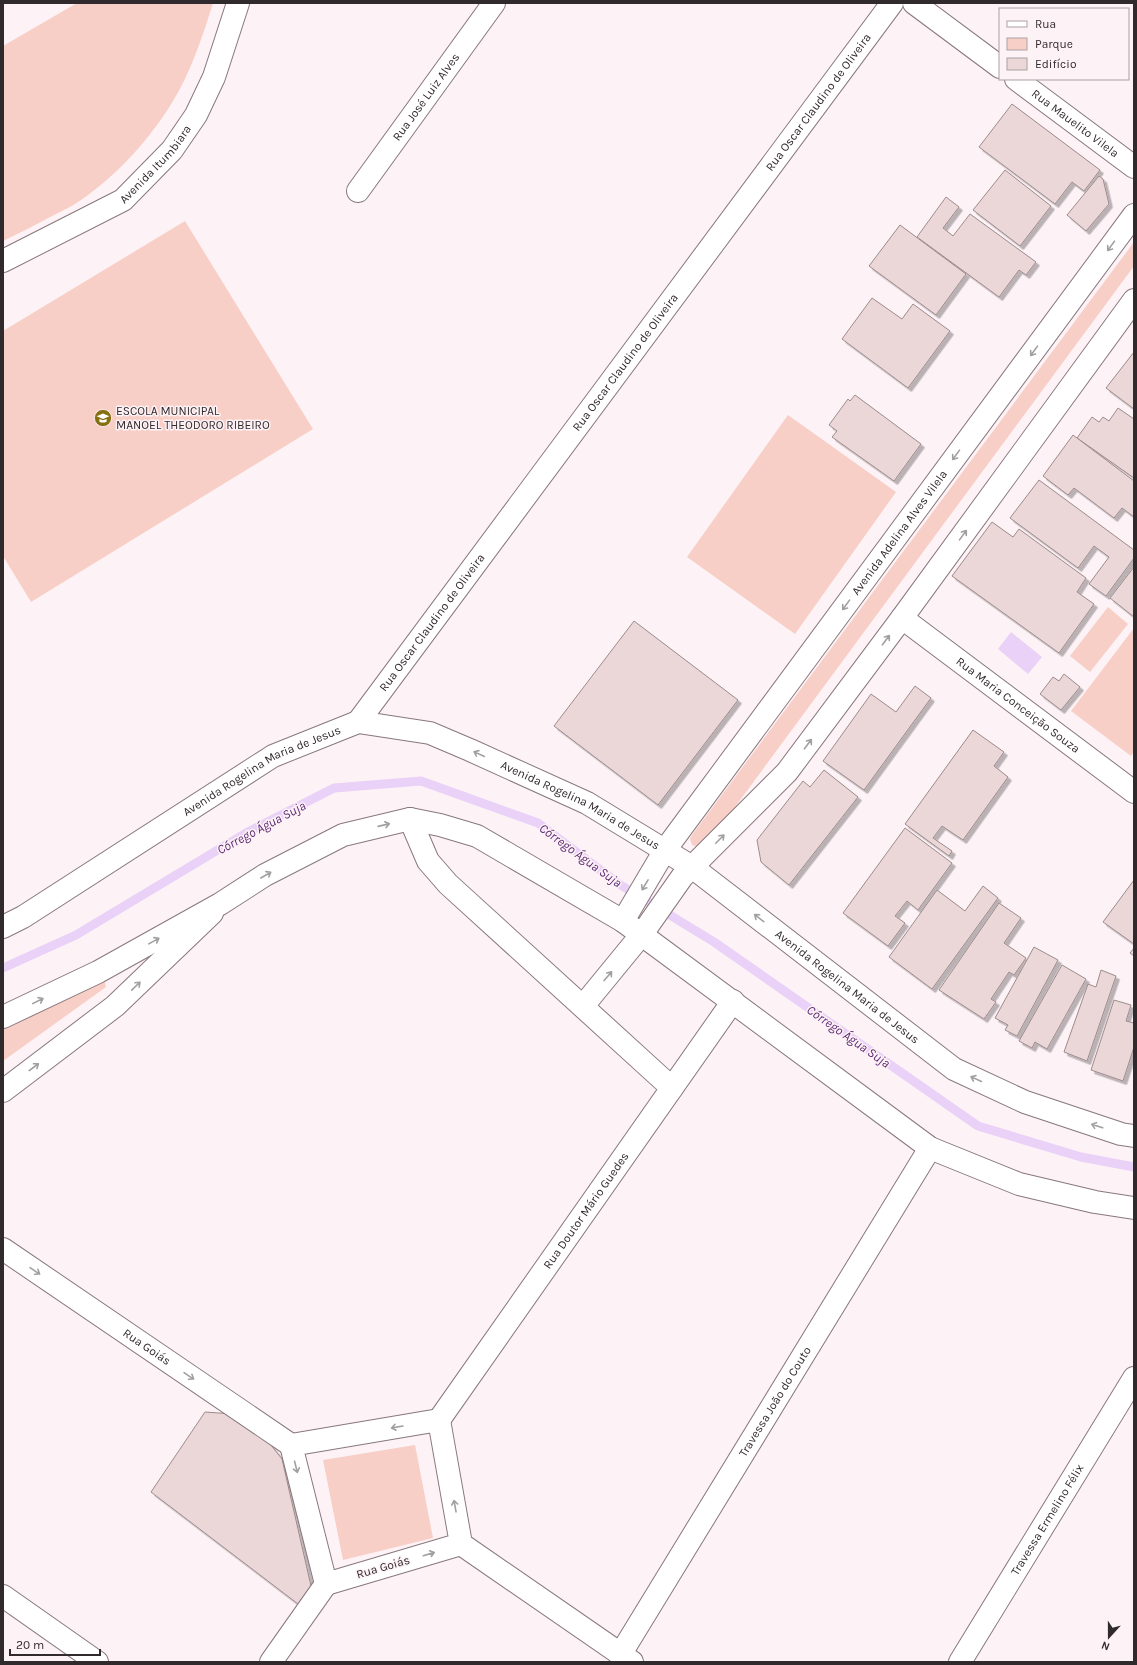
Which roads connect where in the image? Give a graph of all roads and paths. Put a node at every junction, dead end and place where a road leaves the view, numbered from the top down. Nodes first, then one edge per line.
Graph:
1 (238, 3) edge
2 (494, 3) edge
3 (892, 3) edge
4 (914, 3) edge
5 (999, 66) edge
6 (1017, 80) edge
7 (1134, 167) edge
8 (358, 190) dead end
9 (1134, 215) edge
10 (3, 261) edge
11 (1134, 300) edge
12 (902, 618) junction
13 (358, 722) junction
14 (1134, 792) edge
15 (410, 819) junction
16 (663, 855) junction
17 (687, 872) junction
18 (220, 904) junction
19 (627, 915) junction
20 (3, 927) edge
21 (647, 928) junction
22 (733, 1001) junction
23 (583, 1006) junction
24 (3, 1017) edge
25 (672, 1088) junction
26 (3, 1091) edge
27 (1134, 1136) edge
28 (930, 1148) junction
29 (1134, 1208) edge
30 (3, 1249) edge
31 (1134, 1378) edge
32 (440, 1420) junction
33 (291, 1445) junction
34 (461, 1544) junction
35 (326, 1584) junction
36 (3, 1596) edge
37 (626, 1658) edge
38 (97, 1662) edge
39 (271, 1662) edge
40 (960, 1662) edge

1 - 10 street, Avenida Itumbiara
2 - 8 street, Rua José Luiz Alves
3 - 13 street, Rua Oscar Claudino de Oliveira
4 - 5 street
6 - 7 street, Rua Mauelito Vilela
9 -> 16 street, Avenida Adelina Alves Vilela
12 -> 11 street
12 - 14 street, Rua Maria Conceição Souza
17 -> 12 street
16 -> 13 street, Avenida Rogelina Maria de Jesus
13 - 20 street, Avenida Rogelina Maria de Jesus
18 -> 15 street
15 - 19 street
15 - 23 street
16 - 17 street, Avenida Rogelina Maria de Jesus
16 -> 19 street, Avenida Adelina Alves Vilela
17 - 21 street
27 -> 17 street, Avenida Rogelina Maria de Jesus
24 -> 18 street
26 -> 18 street
19 - 21 street
21 - 22 street
23 -> 21 street
22 - 25 street, Rua Doutor Mário Guedes
22 - 28 street
23 - 25 street
25 - 32 street, Rua Doutor Mário Guedes
28 - 29 street
28 - 37 street, Travessa João do Couto
30 -> 33 street, Rua Goiás
31 - 40 street, Travessa Ermelino Félix
32 -> 33 street
34 -> 32 street
33 -> 35 street
35 -> 34 street, Rua Goiás
34 - 37 street
35 - 39 street
36 - 38 street

